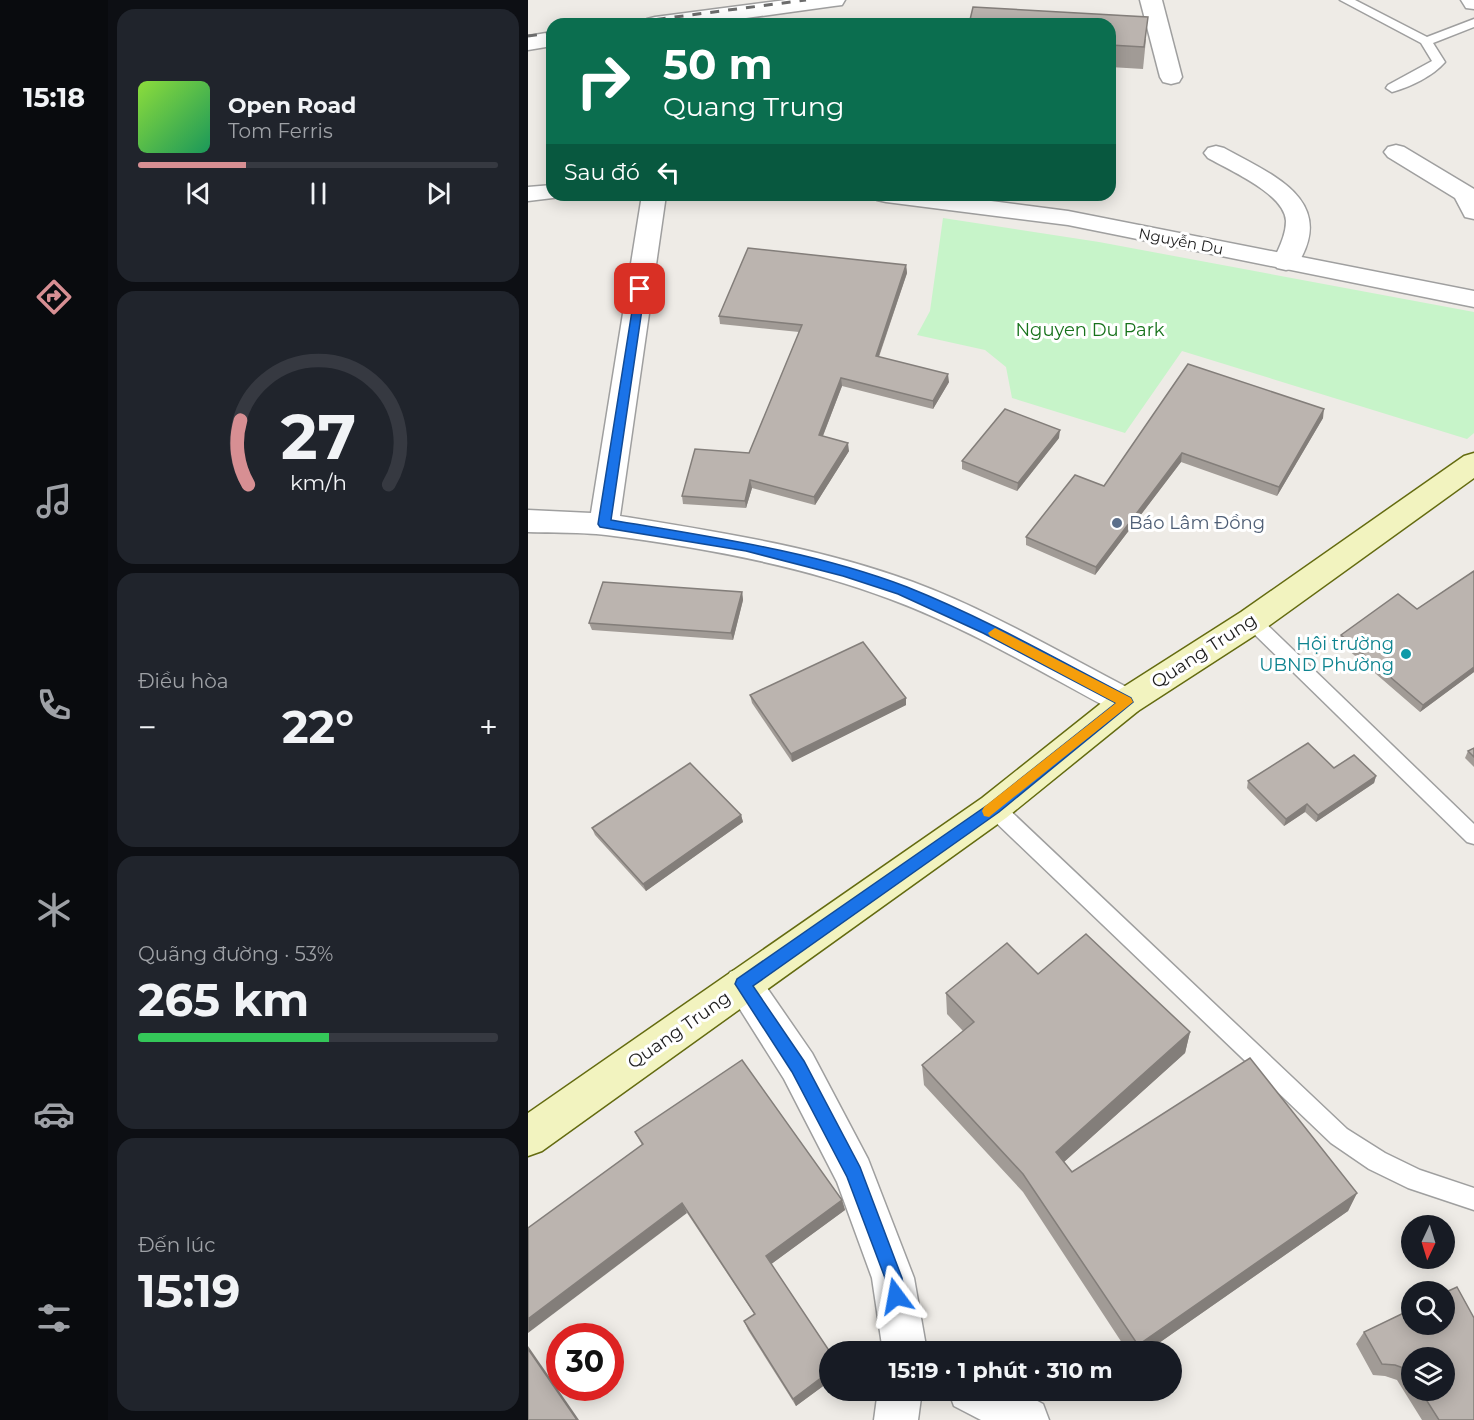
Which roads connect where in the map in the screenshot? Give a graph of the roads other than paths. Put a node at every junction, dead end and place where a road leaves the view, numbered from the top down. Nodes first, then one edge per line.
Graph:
1 (834, 0) edge
2 (1151, 0) edge
3 (1346, 0) edge
4 (704, 18) edge
5 (1474, 23) edge
6 (546, 40) edge
7 (1426, 41) junction
8 (528, 43) edge
9 (1171, 77) dead end
10 (1392, 88) dead end
11 (1396, 152) dead end
12 (1216, 153) dead end
13 (546, 192) edge
14 (528, 194) edge
15 (653, 201) edge
16 (933, 201) edge
17 (1474, 212) edge
18 (1286, 262) junction
19 (1474, 299) edge
20 (1474, 463) edge
21 (528, 522) edge
22 (604, 524) junction
23 (1252, 621) junction
24 (1126, 702) junction
25 (994, 808) junction
26 (1474, 836) edge
27 (743, 984) junction
28 (528, 1137) edge
29 (1474, 1199) edge
30 (903, 1341) edge
31 (899, 1401) edge
32 (991, 1401) edge
33 (896, 1420) edge
34 (1027, 1420) edge

1 - 4 street
2 - 9 street
3 - 7 lane
5 - 7 lane
6 - 8 street
7 - 10 lane
11 - 17 street
12 - 18 street
13 - 14 street
15 - 22 street
16 - 18 street, Nguyễn Du
18 - 19 street, Nguyễn Du
20 - 23 main road, Quang Trung
21 - 22 street
22 - 24 street
23 - 24 main road, Quang Trung
23 - 26 lane
24 - 25 main road, Quang Trung
25 - 27 main road, Quang Trung
25 - 29 lane
27 - 28 main road, Quang Trung
27 - 30 street
31 - 33 street
32 - 34 street

